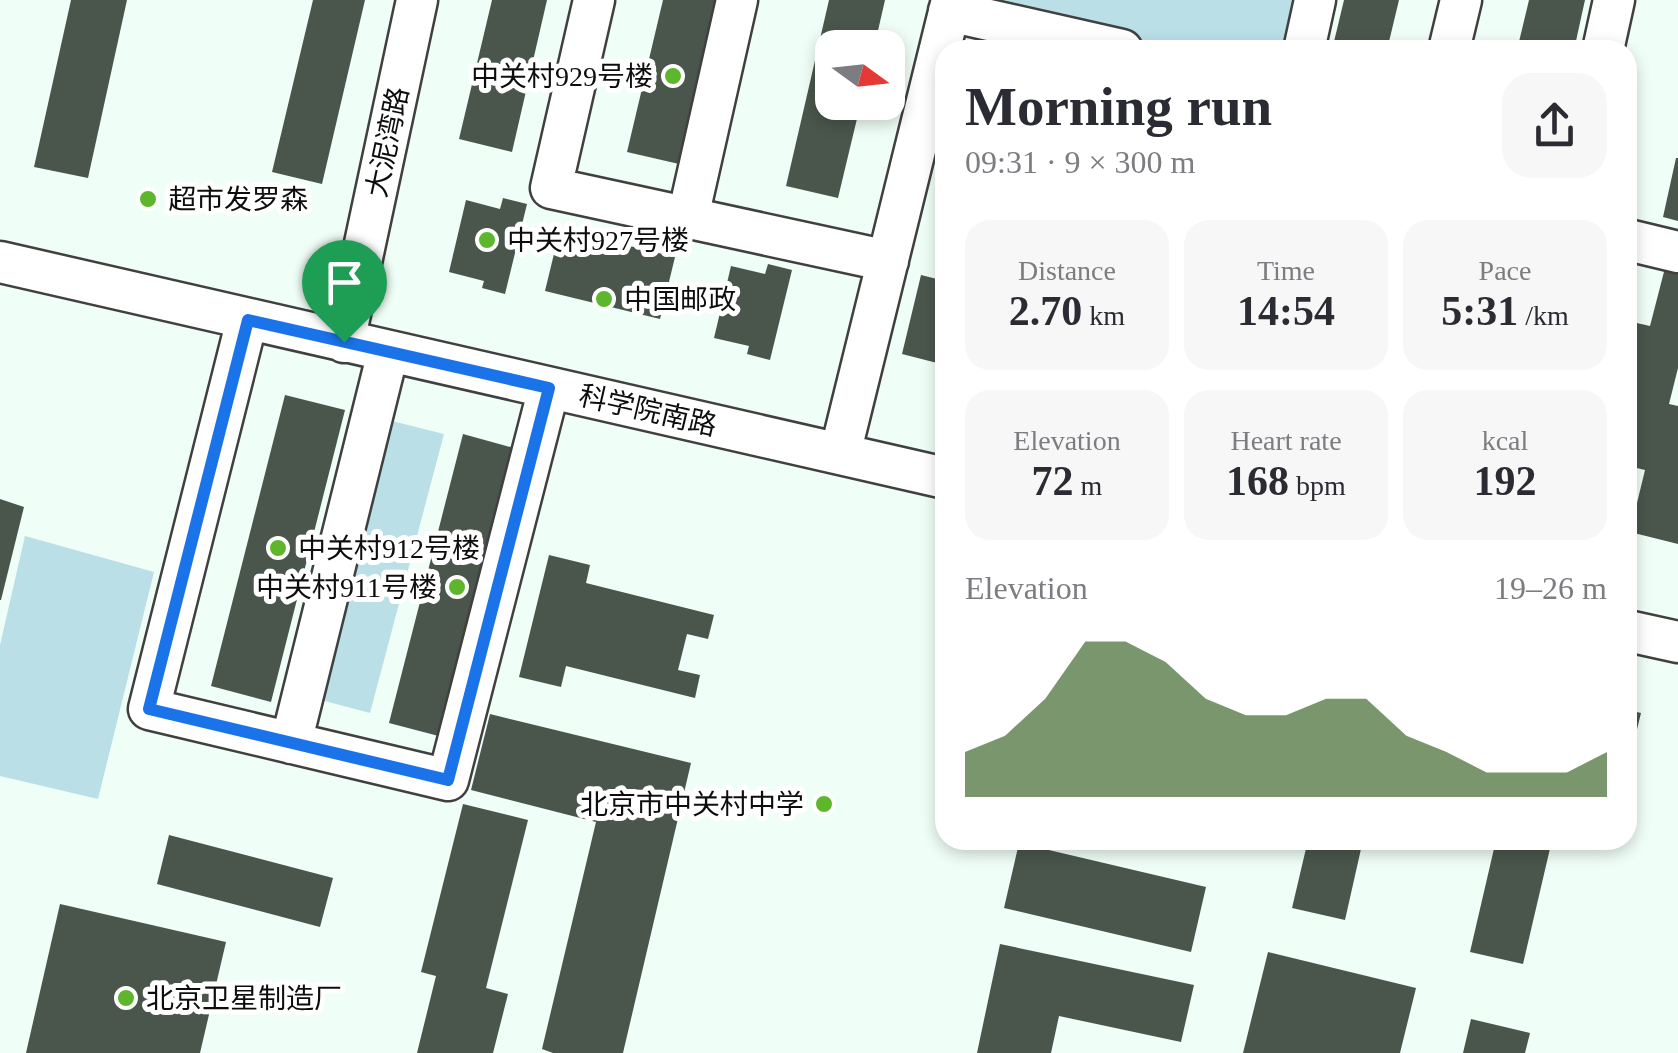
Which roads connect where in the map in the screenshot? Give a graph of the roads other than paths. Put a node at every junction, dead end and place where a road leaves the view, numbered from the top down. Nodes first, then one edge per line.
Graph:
1 (417, 0) edge
2 (594, 0) edge
3 (737, 0) edge
4 (1315, 0) edge
5 (1461, 0) edge
6 (1614, 0) edge
7 (950, 6) edge
8 (942, 40) edge
9 (1083, 40) edge
10 (1306, 40) edge
11 (1451, 40) edge
12 (1604, 40) edge
13 (935, 68) edge
14 (688, 217) junction
15 (1637, 242) edge
16 (1678, 252) edge
17 (888, 261) junction
18 (0, 262) edge
19 (248, 320) junction
20 (344, 342) junction
21 (388, 352) junction
22 (549, 388) junction
23 (840, 454) junction
24 (935, 476) edge
25 (1637, 633) edge
26 (1678, 642) edge
27 (290, 742) junction

1 - 20 street, 大泥湾路
2 - 14 street
3 - 14 street
4 - 10 street
5 - 11 street
6 - 12 street
7 - 8 street
7 - 9 street
13 - 17 street
14 - 17 street
15 - 16 street
17 - 23 street
18 - 19 street, 科学院南路
19 - 20 street, 科学院南路
19 - 27 street
20 - 21 street, 科学院南路
21 - 22 street, 科学院南路
21 - 27 street
22 - 23 street, 科学院南路
22 - 27 street
23 - 24 street, 科学院南路
25 - 26 street

